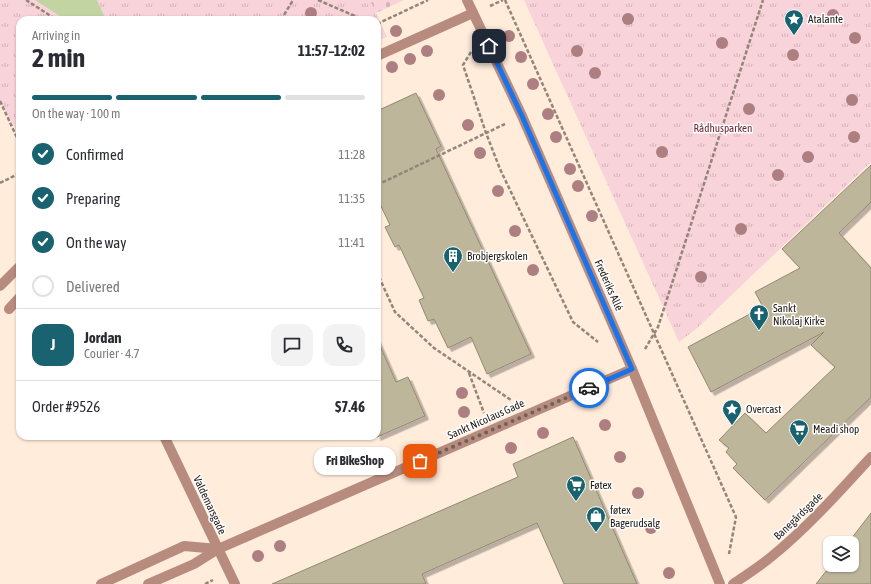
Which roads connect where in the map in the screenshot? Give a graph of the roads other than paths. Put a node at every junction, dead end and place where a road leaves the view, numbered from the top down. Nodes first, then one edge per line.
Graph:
1 (467, 0) edge
2 (473, 13) junction
3 (381, 54) edge
4 (16, 270) edge
5 (0, 286) edge
6 (16, 301) edge
7 (9, 309) dead end
8 (632, 369) junction
9 (166, 440) edge
10 (871, 457) edge
11 (218, 549) junction
12 (101, 584) edge
13 (148, 584) edge
14 (235, 584) edge
15 (720, 584) edge
16 (733, 584) edge

1 - 2 street, Frederiks Allé
2 - 3 street
2 - 8 street, Frederiks Allé
4 - 5 street
6 - 7 street
8 - 11 street, Sankt Nicolaus Gade
8 - 15 street, Frederiks Allé
9 - 11 street, Valdemarsgade
10 - 16 street, Banegårdsgade
11 - 12 street
11 - 13 street, Sankt Nicolaus Gade
11 - 14 street, Valdemarsgade

